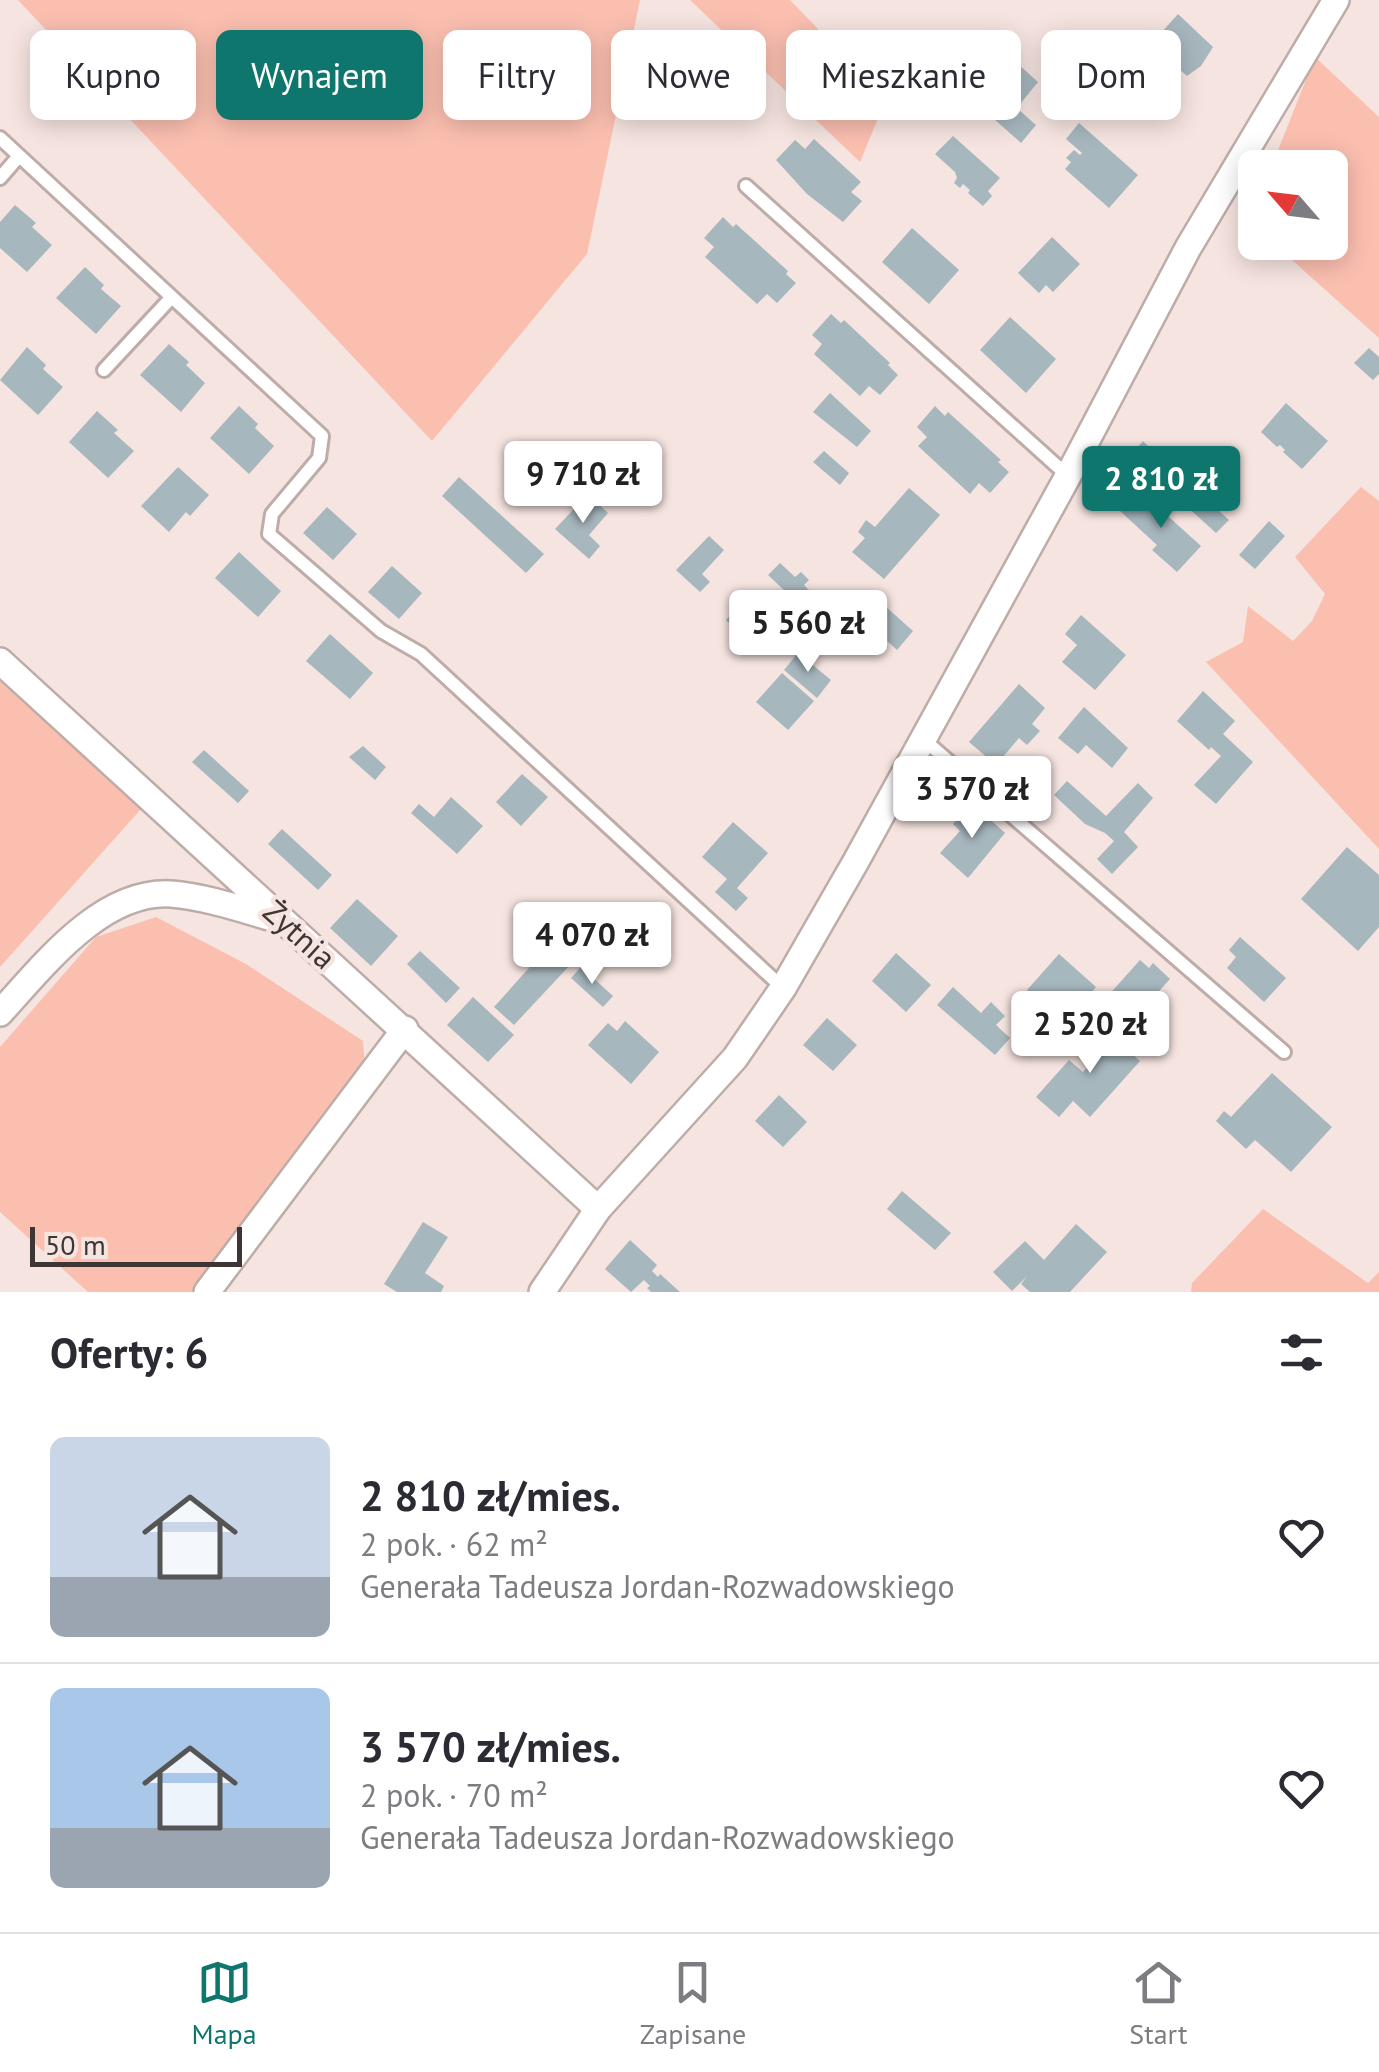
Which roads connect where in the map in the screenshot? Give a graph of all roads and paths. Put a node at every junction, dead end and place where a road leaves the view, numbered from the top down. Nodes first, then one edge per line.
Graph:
1 (1336, 0) edge
2 (0, 138) edge
3 (19, 156) junction
4 (0, 178) edge
5 (746, 186) dead end
6 (170, 299) junction
7 (104, 370) dead end
8 (1068, 476) junction
9 (0, 661) edge
10 (923, 739) junction
11 (286, 922) junction
12 (783, 988) junction
13 (0, 1013) edge
14 (405, 1030) junction
15 (1284, 1052) dead end
16 (598, 1209) junction
17 (207, 1292) edge
18 (542, 1292) edge

1 - 8 street
2 - 3 lane
3 - 4 lane
3 - 6 lane
5 - 8 lane
6 - 7 lane
6 - 12 lane
8 - 10 street
9 - 11 street, Żytnia
10 - 12 street
10 - 15 lane
11 - 13 street
11 - 14 street, Żytnia
12 - 16 street
14 - 16 street, Żytnia
14 - 17 street
16 - 18 street

